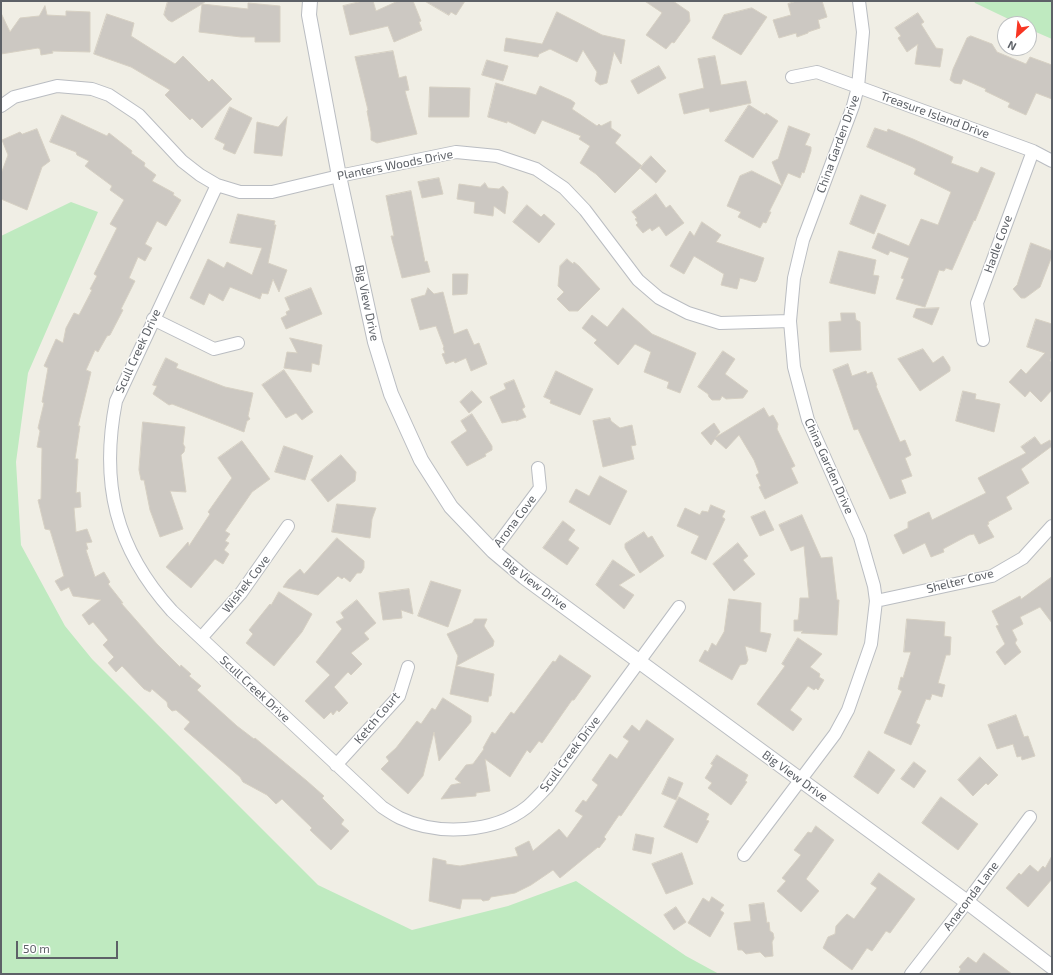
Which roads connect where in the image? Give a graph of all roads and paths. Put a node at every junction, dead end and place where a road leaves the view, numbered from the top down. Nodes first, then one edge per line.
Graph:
1 (310, 1) edge
2 (859, 1) edge
3 (792, 77) dead end
4 (858, 87) junction
5 (1, 106) edge
6 (1033, 151) junction
7 (1052, 161) edge
8 (339, 176) junction
9 (217, 185) junction
10 (153, 319) junction
11 (790, 321) junction
12 (983, 340) dead end
13 (238, 343) dead end
14 (538, 468) dead end
15 (288, 526) dead end
16 (1052, 526) edge
17 (493, 551) junction
18 (876, 601) junction
19 (679, 607) dead end
20 (201, 638) junction
21 (639, 661) junction
22 (408, 667) dead end
23 (336, 765) junction
24 (799, 780) junction
25 (1030, 817) dead end
26 (744, 855) dead end
27 (967, 902) junction
28 (1052, 967) edge
29 (911, 974) edge

1 - 8 street, Big View Drive
2 - 4 street, China Garden Drive
3 - 4 street, Treasure Island Drive
4 - 6 street, Treasure Island Drive
4 - 11 street, China Garden Drive
5 - 9 street, Planters Woods Drive
6 - 7 street, Treasure Island Drive
6 - 12 street, Hadle Cove
8 - 9 street, Planters Woods Drive
8 - 11 street, Planters Woods Drive
8 - 17 street, Big View Drive
9 - 10 street, Scull Creek Drive
10 - 13 street
10 - 20 street, Scull Creek Drive
11 - 18 street, China Garden Drive
14 - 17 street, Arona Cove
15 - 20 street, Wishek Cove
16 - 18 street, Shelter Cove
17 - 21 street, Big View Drive
18 - 24 street, China Garden Drive
19 - 21 street, Scull Creek Drive
20 - 23 street, Scull Creek Drive
21 - 23 street, Scull Creek Drive
21 - 24 street, Big View Drive
22 - 23 street, Ketch Court
24 - 26 street, China Garden Drive
24 - 27 street, Big View Drive
25 - 27 street, Anaconda Lane
27 - 28 street, Big View Drive
27 - 29 street, Anaconda Lane

